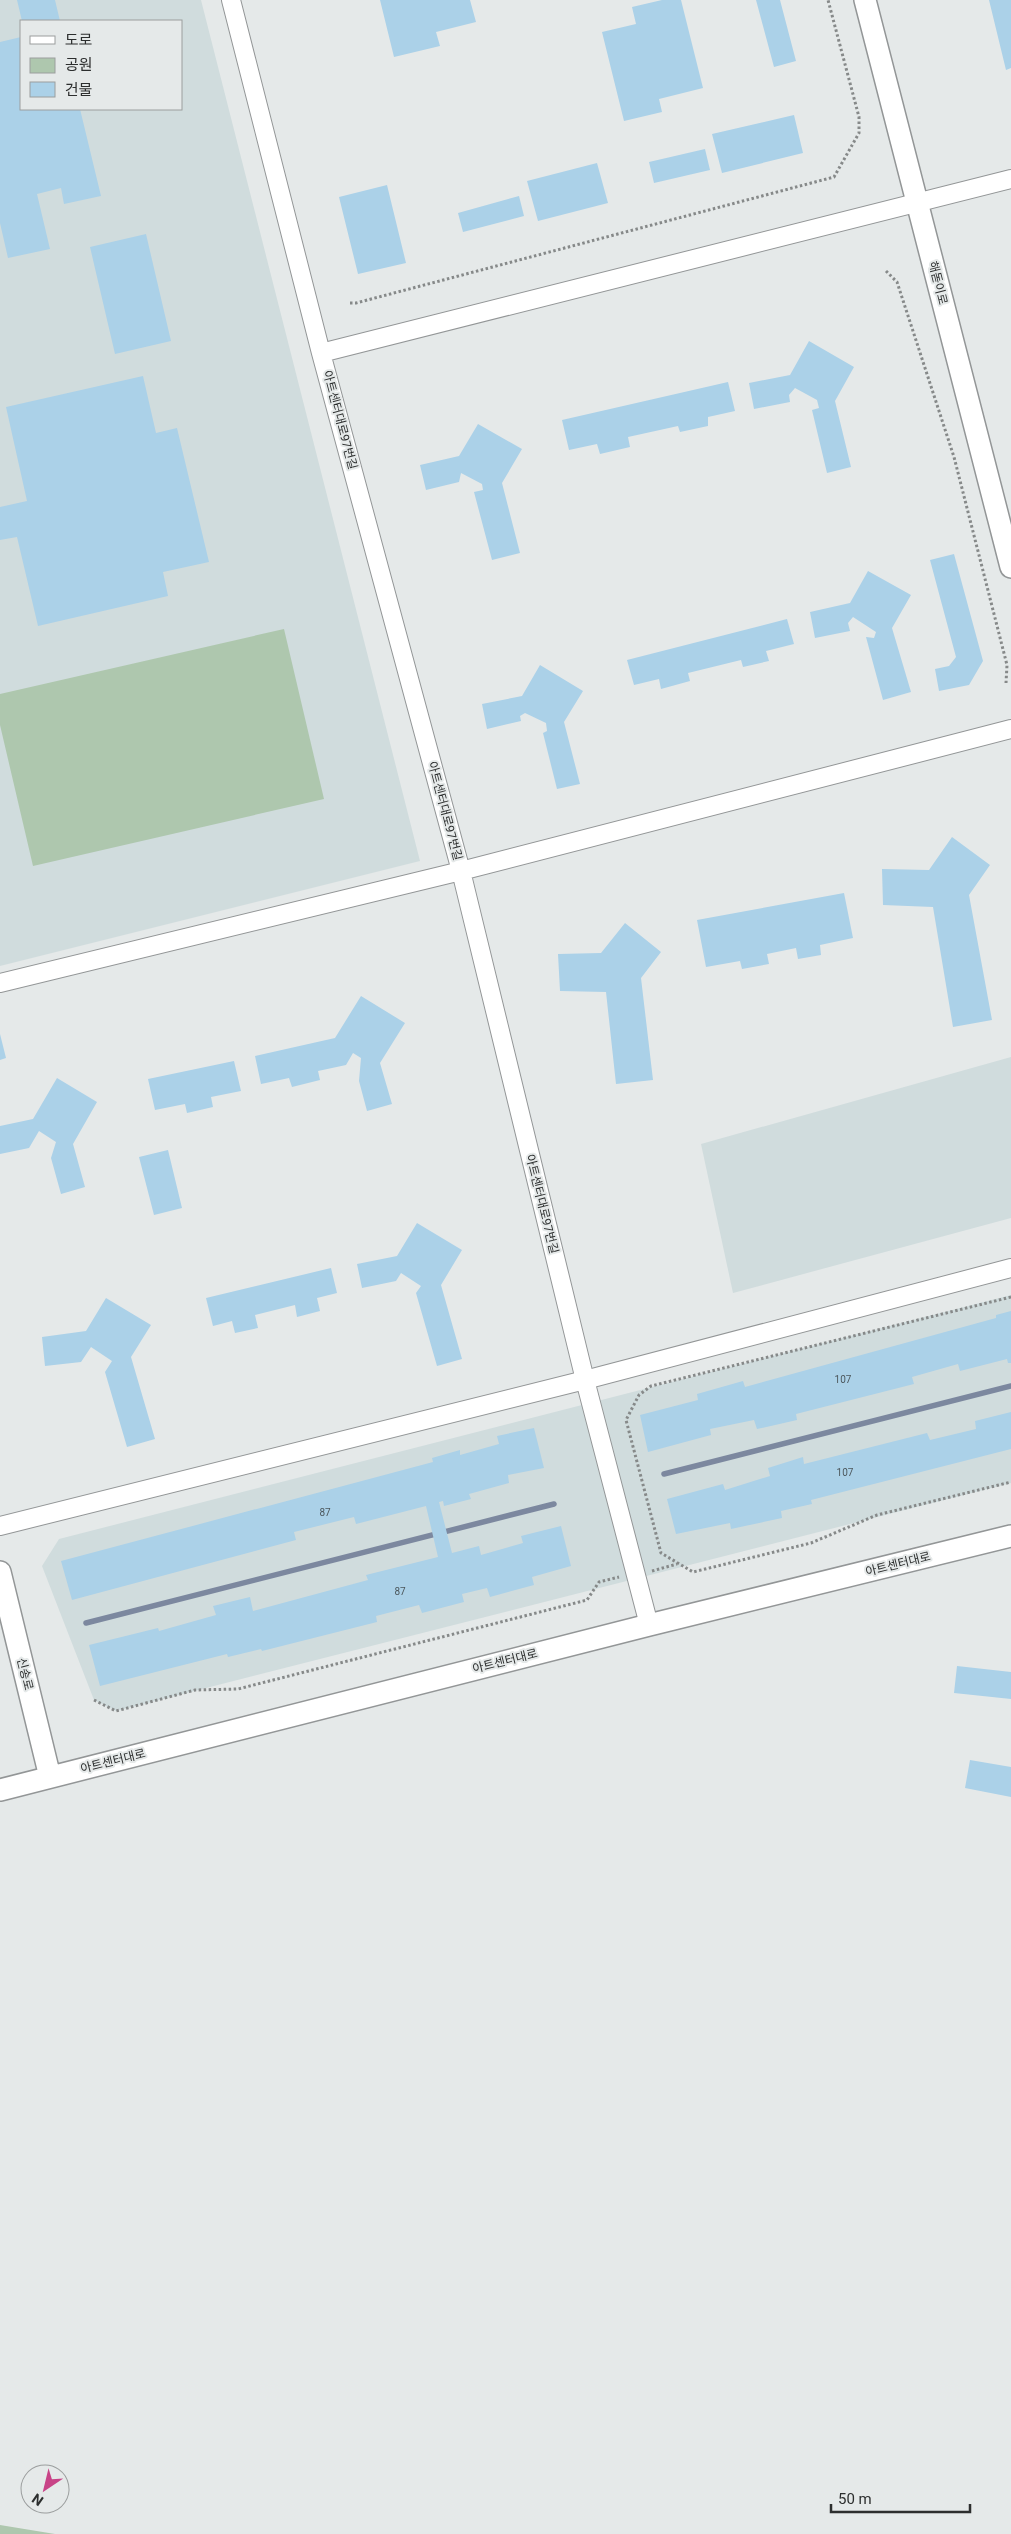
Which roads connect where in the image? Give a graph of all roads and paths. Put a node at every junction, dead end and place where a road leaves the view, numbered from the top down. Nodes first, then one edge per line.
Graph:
1 (231, 0) edge
2 (828, 0) edge
3 (865, 0) edge
4 (1011, 179) edge
5 (918, 203) junction
6 (886, 271) dead end
7 (350, 303) dead end
8 (322, 353) junction
9 (1011, 566) edge
10 (1006, 683) dead end
11 (1011, 729) edge
12 (462, 871) junction
13 (0, 983) edge
14 (1011, 1268) edge
15 (1011, 1297) edge
16 (585, 1380) junction
17 (1011, 1482) edge
18 (0, 1526) edge
19 (1011, 1536) edge
20 (678, 1564) junction
21 (661, 1569) dead end
22 (0, 1572) edge
23 (618, 1577) dead end
24 (649, 1624) junction
25 (94, 1700) dead end
26 (50, 1777) junction
27 (0, 1790) edge

1 - 8 street, 아트센터대로97번길
2 - 7 path
3 - 5 street, 해돋이로
4 - 5 street
5 - 8 street
5 - 9 street, 해돋이로
6 - 10 path
8 - 12 street, 아트센터대로97번길
11 - 12 street
12 - 13 street
12 - 16 street, 아트센터대로97번길
14 - 16 street
15 - 20 path
16 - 18 street
16 - 24 street, 아트센터대로97번길
17 - 20 path
19 - 24 street, 아트센터대로
20 - 21 path
22 - 26 street, 신송로
23 - 25 path
24 - 26 street, 아트센터대로
26 - 27 street, 아트센터대로

